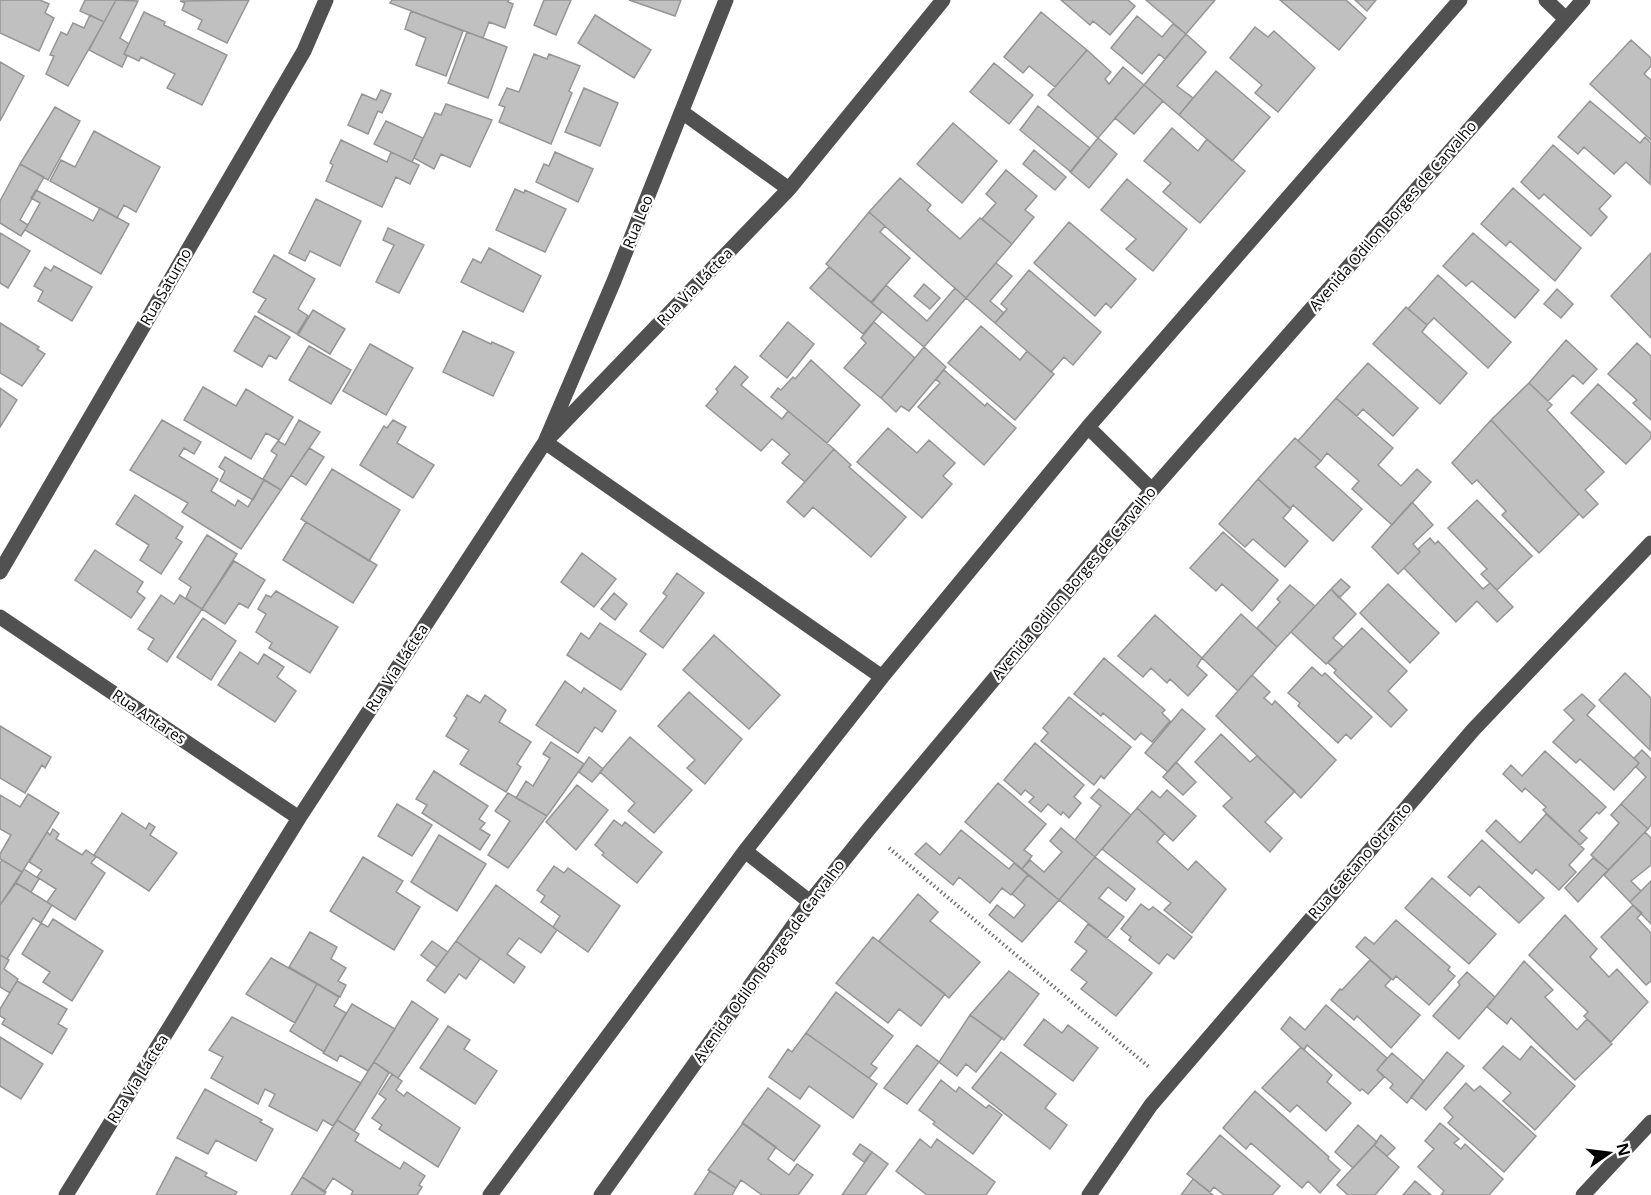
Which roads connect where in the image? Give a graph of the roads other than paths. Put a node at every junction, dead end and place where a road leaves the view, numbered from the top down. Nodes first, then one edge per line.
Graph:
1 (326, 0) edge
2 (726, 0) edge
3 (943, 0) edge
4 (1460, 0) edge
5 (1546, 0) edge
6 (1583, 0) edge
7 (1566, 19) junction
8 (682, 112) junction
9 (789, 189) junction
10 (1088, 427) junction
11 (545, 442) junction
12 (1152, 490) junction
13 (1651, 543) edge
14 (0, 572) edge
15 (0, 617) edge
16 (882, 677) junction
17 (299, 818) junction
18 (745, 851) junction
19 (810, 902) junction
20 (1651, 1122) edge
21 (66, 1195) edge
22 (490, 1195) edge
23 (601, 1195) edge
24 (1089, 1195) edge
25 (1583, 1195) edge

1 - 14 street, Rua Saturno
2 - 8 street, Rua Leo
3 - 9 street, Rua Via Láctea
4 - 10 street
5 - 7 street
6 - 7 street, Avenida Odilon Borges de Carvalho
7 - 12 street, Avenida Odilon Borges de Carvalho
8 - 9 street
8 - 11 street, Rua Leo
9 - 11 street, Rua Via Láctea
10 - 12 street
10 - 16 street
11 - 16 street
11 - 17 street, Rua Via Láctea
12 - 19 street, Avenida Odilon Borges de Carvalho
13 - 24 street, Rua Caetano Otranto
15 - 17 street, Rua Antares
16 - 18 street
17 - 21 street, Rua Via Láctea
18 - 19 street
18 - 22 street
19 - 23 street, Avenida Odilon Borges de Carvalho
20 - 25 street

